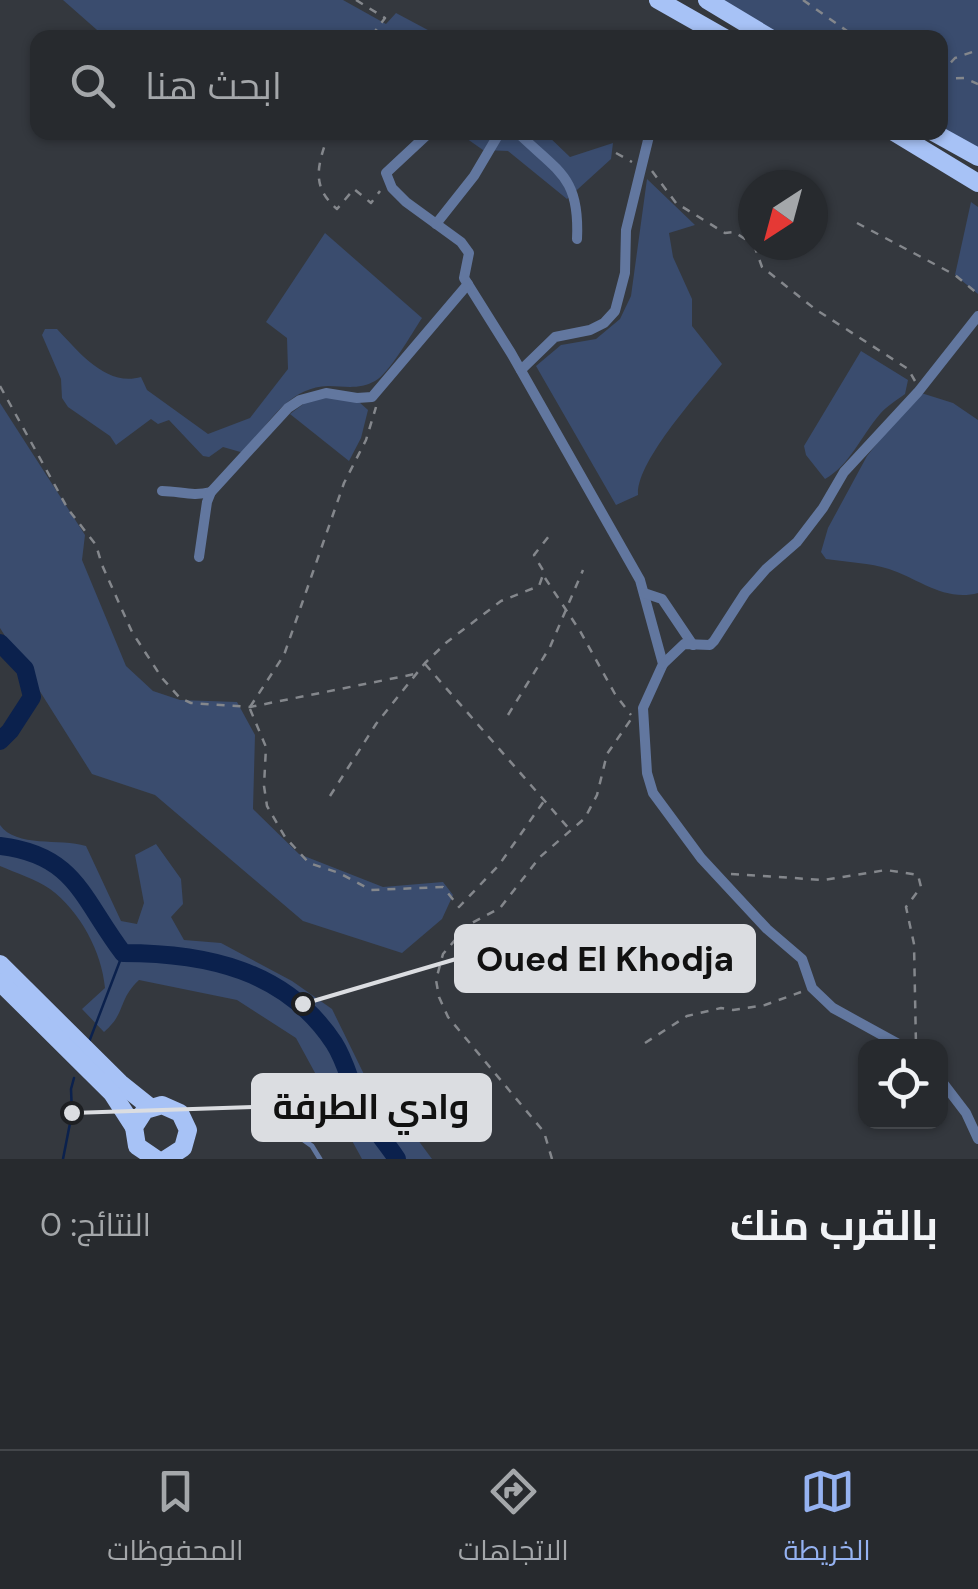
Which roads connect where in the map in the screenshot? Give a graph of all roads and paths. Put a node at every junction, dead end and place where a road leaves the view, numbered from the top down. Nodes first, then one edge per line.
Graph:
1 (356, 0) edge
2 (658, 0) edge
3 (708, 0) edge
4 (803, 0) edge
5 (376, 30) edge
6 (712, 30) edge
7 (764, 30) edge
8 (846, 30) edge
9 (978, 50) edge
10 (948, 66) edge
11 (978, 75) edge
12 (948, 77) edge
13 (976, 83) edge
14 (326, 140) edge
15 (421, 140) edge
16 (495, 140) edge
17 (524, 140) edge
18 (648, 140) edge
19 (907, 140) edge
20 (947, 140) edge
21 (616, 153) dead end
22 (978, 158) edge
23 (640, 168) junction
24 (388, 180) junction
25 (978, 183) edge
26 (436, 224) junction
27 (857, 224) dead end
28 (738, 234) edge
29 (578, 238) dead end
30 (760, 260) edge
31 (468, 284) junction
32 (978, 294) edge
33 (978, 316) edge
34 (521, 370) junction
35 (0, 386) edge
36 (378, 391) junction
37 (918, 392) junction
38 (162, 490) dead end
39 (211, 492) junction
40 (549, 536) dead end
41 (199, 557) dead end
42 (583, 570) dead end
43 (544, 576) junction
44 (644, 594) junction
45 (567, 610) junction
46 (693, 644) junction
47 (425, 664) junction
48 (663, 664) junction
49 (415, 674) junction
50 (250, 707) junction
51 (643, 708) junction
52 (508, 715) dead end
53 (632, 716) junction
54 (330, 796) dead end
55 (544, 801) junction
56 (572, 832) junction
57 (719, 874) junction
58 (0, 964) edge
59 (0, 982) edge
60 (812, 988) junction
61 (889, 1039) edge
62 (916, 1039) edge
63 (645, 1043) dead end
64 (948, 1090) edge
65 (150, 1107) junction
66 (134, 1128) junction
67 (298, 1136) dead end
68 (978, 1139) edge
69 (186, 1142) junction
70 (156, 1159) edge
71 (167, 1159) edge
72 (198, 1159) edge
73 (320, 1159) edge
74 (552, 1159) edge

1 - 5 path
2 - 6 highway
3 - 7 highway
4 - 8 path
9 - 10 path
11 - 13 path
12 - 13 path
14 - 24 path
15 - 24 street
16 - 26 street
17 - 29 street
18 - 23 street
19 - 25 highway
20 - 22 highway
21 - 23 path
23 - 28 path
23 - 34 street
24 - 26 street
26 - 31 street
27 - 32 path
30 - 37 path
31 - 34 street
31 - 36 street
33 - 37 street
34 - 44 street
35 - 50 path
36 - 39 street
36 - 50 path
37 - 46 street
38 - 39 street
39 - 41 street
40 - 43 path
42 - 45 path
43 - 45 path
43 - 47 path
44 - 46 street
44 - 48 street
45 - 52 path
45 - 53 path
46 - 48 street
47 - 49 path
47 - 55 path
48 - 51 street
49 - 50 path
49 - 54 path
50 - 55 path
51 - 53 path
51 - 57 street
53 - 56 path
55 - 56 path
56 - 74 path
57 - 60 street
57 - 62 path
58 - 65 highway
59 - 66 highway
60 - 61 street
60 - 63 path
64 - 68 street
65 - 66 highway
65 - 69 highway
66 - 70 highway
67 - 73 lane
69 - 71 highway
69 - 72 highway

